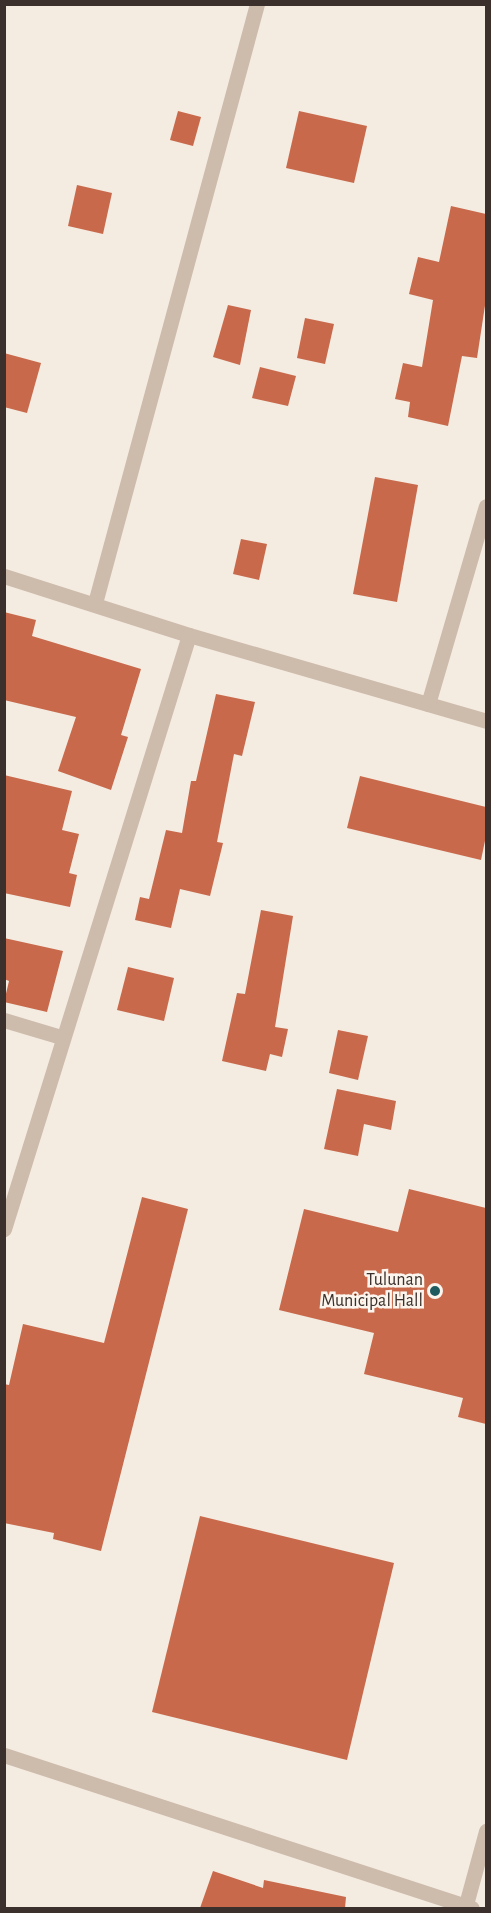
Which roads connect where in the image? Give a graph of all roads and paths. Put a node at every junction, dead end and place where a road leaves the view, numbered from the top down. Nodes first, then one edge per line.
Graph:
1 (257, 4) edge
2 (486, 506) edge
3 (4, 576) edge
4 (95, 603) junction
5 (189, 635) junction
6 (428, 704) junction
7 (486, 721) edge
8 (4, 1020) edge
9 (61, 1037) junction
10 (4, 1229) edge
11 (4, 1755) edge
12 (486, 1831) edge
13 (467, 1908) edge

1 - 4 street
2 - 6 street
3 - 4 street
4 - 5 street
5 - 6 street
5 - 9 street
6 - 7 street
8 - 9 street
9 - 10 street
11 - 13 street
12 - 13 street

